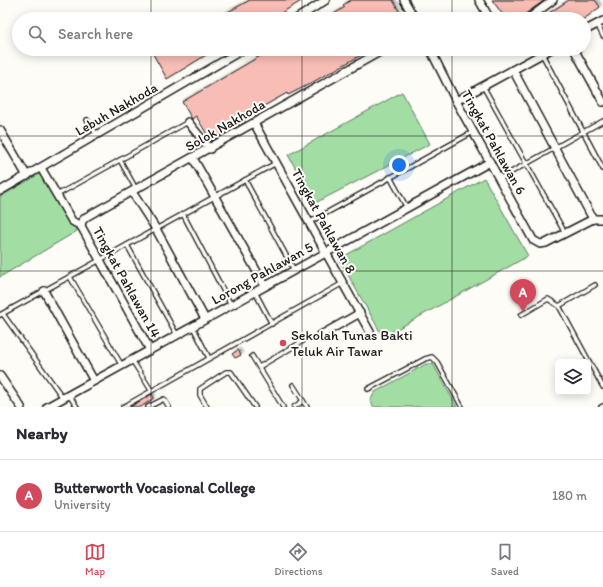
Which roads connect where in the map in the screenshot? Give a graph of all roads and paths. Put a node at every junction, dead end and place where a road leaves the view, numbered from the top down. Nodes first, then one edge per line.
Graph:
1 (326, 0) edge
2 (404, 0) edge
3 (479, 0) edge
4 (553, 0) edge
5 (307, 12) edge
6 (411, 12) edge
7 (486, 12) edge
8 (537, 12) edge
9 (600, 23) edge
10 (591, 28) edge
11 (603, 36) edge
12 (232, 56) edge
13 (373, 56) edge
14 (434, 56) edge
15 (538, 56) edge
16 (543, 56) edge
17 (578, 56) edge
18 (513, 70) junction
19 (483, 86) junction
20 (456, 101) junction
21 (603, 102) edge
22 (86, 120) dead end
23 (603, 121) edge
24 (188, 122) joint
25 (254, 123) junction
26 (0, 130) edge
27 (473, 132) junction
28 (583, 132) junction
29 (97, 135) junction
30 (555, 147) junction
31 (210, 149) junction
32 (193, 158) junction
33 (120, 160) junction
34 (490, 162) junction
35 (276, 163) junction
36 (527, 163) junction
37 (41, 168) junction
38 (603, 169) edge
39 (27, 176) junction
40 (390, 178) junction
41 (499, 178) junction
42 (245, 180) junction
43 (0, 191) edge
44 (134, 191) junction
45 (57, 195) junction
46 (215, 197) junction
47 (407, 208) junction
48 (183, 214) junction
49 (593, 219) junction
50 (603, 219) edge
51 (309, 222) junction
52 (81, 226) junction
53 (156, 229) junction
54 (566, 234) junction
55 (127, 245) junction
56 (326, 252) junction
57 (99, 261) junction
58 (294, 270) junction
59 (70, 276) junction
60 (343, 283) junction
61 (595, 285) dead end
62 (265, 286) junction
63 (44, 291) junction
64 (255, 292) junction
65 (231, 305) junction
66 (560, 306) junction
67 (360, 313) junction
68 (1, 314) edge
69 (521, 315) dead end
70 (205, 319) junction
71 (272, 324) junction
72 (193, 326) junction
73 (370, 332) dead end
74 (176, 335) junction
75 (319, 336) dead end
76 (303, 341) dead end
77 (150, 350) junction
78 (252, 356) dead end
79 (209, 358) junction
80 (132, 360) junction
81 (122, 366) junction
82 (259, 367) junction
83 (0, 376) edge
84 (94, 381) junction
85 (293, 386) dead end
86 (603, 386) edge
87 (368, 389) dead end
88 (151, 390) junction
89 (66, 397) junction
90 (303, 401) junction
91 (21, 407) edge
92 (47, 407) edge
93 (77, 407) edge
94 (123, 407) edge
95 (148, 407) edge
96 (169, 407) edge
97 (207, 407) edge
98 (255, 407) edge
99 (283, 407) edge
100 (294, 407) edge
101 (307, 407) edge
102 (462, 407) edge

1 - 5 street
2 - 6 street
3 - 7 street
4 - 8 street
9 - 10 street
9 - 11 lane
12 - 29 street, Lebuh Nakhoda
13 - 25 street, Solok Nakhoda
14 - 20 street, Tingkat Pahlawan 6
15 - 18 street
16 - 28 lane
17 - 21 street
18 - 19 street
18 - 30 street
19 - 20 street
19 - 36 lane
20 - 27 street, Tingkat Pahlawan 6
22 - 29 lane
23 - 28 lane
24 - 31 street
24 - 33 lane
25 - 31 street, Solok Nakhoda
25 - 35 street, Tingkat Pahlawan 8
26 - 39 street
27 - 34 street, Tingkat Pahlawan 6
27 - 40 lane
28 - 30 lane
28 - 38 lane
29 - 37 street, Lebuh Nakhoda
30 - 36 lane
30 - 49 street
31 - 32 street, Solok Nakhoda
32 - 44 street, Solok Nakhoda
32 - 46 street
33 - 44 lane
33 - 45 lane
34 - 41 street, Tingkat Pahlawan 6
34 - 47 street, Lorong Pahlawan 5
35 - 42 lane
35 - 51 street, Tingkat Pahlawan 8
36 - 41 lane
36 - 54 lane
37 - 39 street, Lebuh Nakhoda
37 - 45 street, Tingkat Pahlawan 14
39 - 43 street, Lebuh Nakhoda
40 - 47 lane
40 - 51 lane
41 - 54 street, Tingkat Pahlawan 6
42 - 46 lane
42 - 58 lane
44 - 52 street, Solok Nakhoda
44 - 53 street
45 - 52 street, Tingkat Pahlawan 14
46 - 48 lane
46 - 62 street
47 - 56 street, Lorong Pahlawan 5
48 - 53 lane
48 - 65 lane
49 - 50 street
49 - 54 street
51 - 56 street, Tingkat Pahlawan 8
52 - 57 street, Tingkat Pahlawan 14
53 - 55 lane
53 - 70 street
55 - 57 lane
55 - 74 lane
56 - 58 street, Lorong Pahlawan 5
56 - 60 street, Tingkat Pahlawan 8
57 - 59 lane
57 - 77 street, Tingkat Pahlawan 14
58 - 62 street, Lorong Pahlawan 5
59 - 63 lane
59 - 81 lane
60 - 67 street, Tingkat Pahlawan 8
60 - 71 lane
61 - 66 lane
62 - 64 street, Lorong Pahlawan 5
63 - 68 lane
63 - 84 street
64 - 65 street, Lorong Pahlawan 5
64 - 71 lane
65 - 70 street, Lorong Pahlawan 5
66 - 69 lane
66 - 86 lane
67 - 73 street, Tingkat Pahlawan 8
67 - 75 street
68 - 89 lane
70 - 72 street, Lorong Pahlawan 5
71 - 79 lane
72 - 74 street, Lorong Pahlawan 5
72 - 79 lane
74 - 77 street, Lorong Pahlawan 5
76 - 82 lane
77 - 80 street, Lorong Pahlawan 5
78 - 82 lane
79 - 88 lane
80 - 81 street, Lorong Pahlawan 5
80 - 88 lane
81 - 84 street, Lorong Pahlawan 5
82 - 99 lane
83 - 91 street
84 - 89 street, Lorong Pahlawan 5
85 - 90 lane
87 - 102 lane
88 - 94 lane
89 - 92 street, Lorong Pahlawan 5
89 - 93 lane
90 - 100 lane
90 - 101 lane
95 - 96 lane
97 - 98 lane

